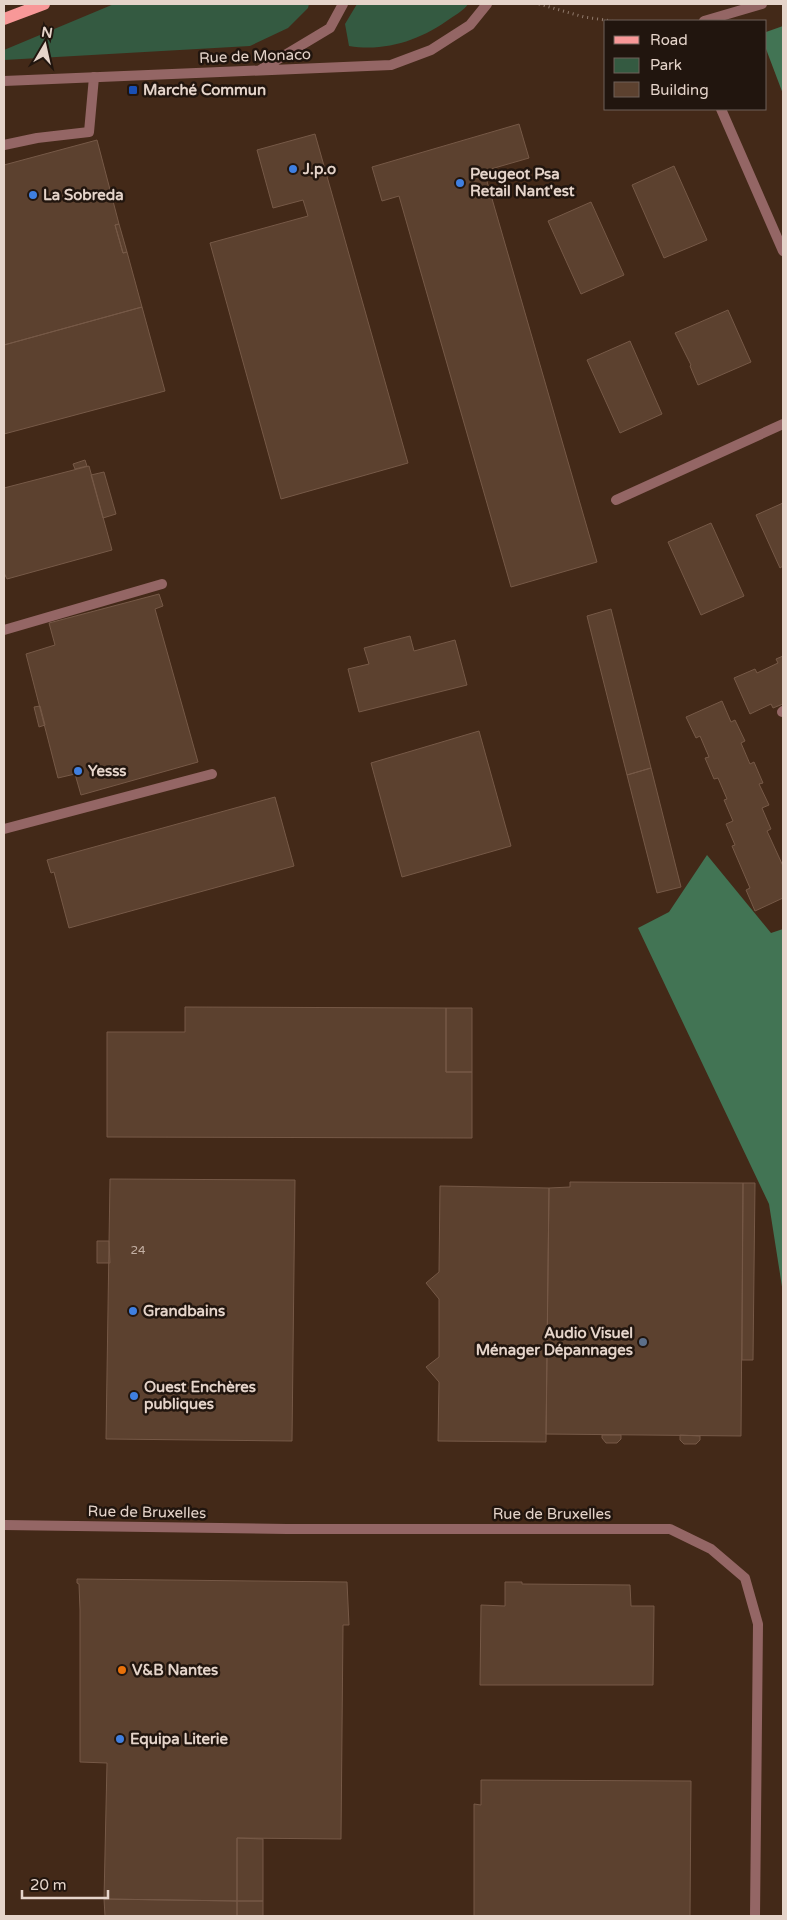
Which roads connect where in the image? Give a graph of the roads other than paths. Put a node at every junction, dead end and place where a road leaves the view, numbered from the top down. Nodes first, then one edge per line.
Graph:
1 (44, 4) edge
2 (343, 4) edge
3 (487, 4) edge
4 (762, 4) edge
5 (21, 8) edge
6 (4, 19) edge
7 (707, 20) edge
8 (259, 70) junction
9 (94, 77) junction
10 (4, 81) edge
11 (721, 110) edge
12 (4, 145) edge
13 (783, 251) edge
14 (783, 424) edge
15 (616, 500) dead end
16 (162, 584) dead end
17 (4, 630) edge
18 (212, 774) dead end
19 (4, 829) edge
20 (4, 1525) edge
21 (755, 1916) edge

1 - 5 main road
2 - 8 street
3 - 8 street, Rue de Monaco
4 - 7 street
5 - 6 main road
8 - 9 street, Rue de Monaco
9 - 10 street, Rue de Monaco
9 - 12 street
11 - 13 street
14 - 15 street
16 - 17 street
18 - 19 street
20 - 21 street, Rue de Bruxelles

